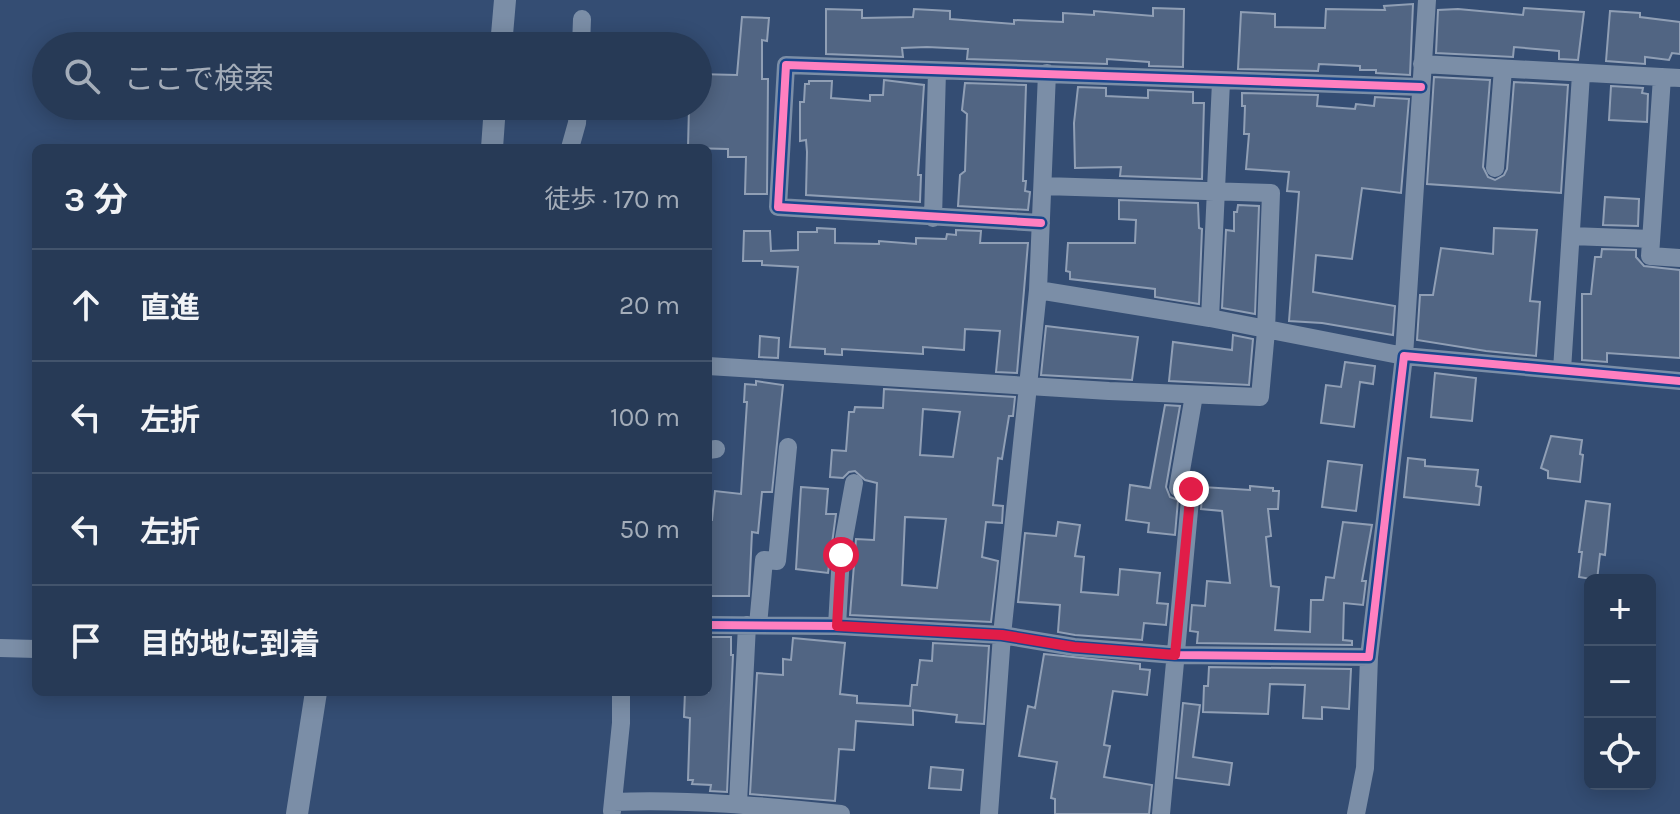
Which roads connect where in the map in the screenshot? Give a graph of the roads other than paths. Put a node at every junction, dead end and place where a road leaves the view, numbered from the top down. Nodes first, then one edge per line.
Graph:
1 (505, 0) edge
2 (1427, 0) edge
3 (582, 19) dead end
4 (502, 32) edge
5 (582, 32) edge
6 (1422, 64) junction
7 (1503, 69) junction
8 (937, 71) junction
9 (1047, 73) junction
10 (1581, 74) junction
11 (1671, 78) edge
12 (1221, 82) junction
13 (1421, 87) junction
14 (494, 120) edge
15 (577, 120) edge
16 (492, 144) edge
17 (571, 144) edge
18 (1495, 168) dead end
19 (1043, 186) junction
20 (1217, 190) junction
21 (933, 218) junction
22 (1041, 223) junction
23 (1571, 236) junction
24 (1651, 239) junction
25 (1680, 258) edge
26 (1038, 290) junction
27 (1210, 318) junction
28 (1266, 331) junction
29 (1404, 356) junction
30 (712, 366) edge
31 (1562, 370) junction
32 (1680, 381) edge
33 (1029, 385) junction
34 (1194, 395) junction
35 (788, 447) dead end
36 (854, 483) dead end
37 (712, 625) edge
38 (752, 625) junction
39 (837, 626) junction
40 (1002, 635) junction
41 (0, 648) edge
42 (32, 649) edge
43 (1175, 655) junction
44 (1369, 657) junction
45 (315, 696) edge
46 (621, 696) edge
47 (738, 803) junction
48 (612, 808) edge
49 (297, 814) edge
50 (841, 814) edge
51 (989, 814) edge
52 (1161, 814) edge
53 (1356, 814) edge

1 - 4 street
2 - 6 street
3 - 5 street
6 - 7 street
6 - 13 street
7 - 10 street
7 - 18 street
8 - 9 street
8 - 21 street
8 - 21 street
9 - 12 street
9 - 19 street
10 - 11 street
10 - 23 street
11 - 24 street
12 - 13 street
12 - 20 street
13 - 29 street
14 - 16 street
15 - 17 street
19 - 20 street
19 - 22 street
20 - 27 street
20 - 28 street
21 - 22 street
22 - 26 street
23 - 24 street
23 - 31 street
24 - 25 street
26 - 27 street
26 - 33 street
27 - 28 street
28 - 29 street
28 - 34 street
29 - 31 street
29 - 44 street
30 - 33 street
31 - 32 street
33 - 34 street
33 - 40 street
34 - 43 street
35 - 38 street
36 - 39 street
37 - 38 street
38 - 39 street
38 - 47 street
39 - 40 street
40 - 43 street
40 - 51 street
41 - 42 street
43 - 44 street
43 - 52 street
44 - 53 street
45 - 49 street
46 - 48 street
47 - 48 street
47 - 50 street

